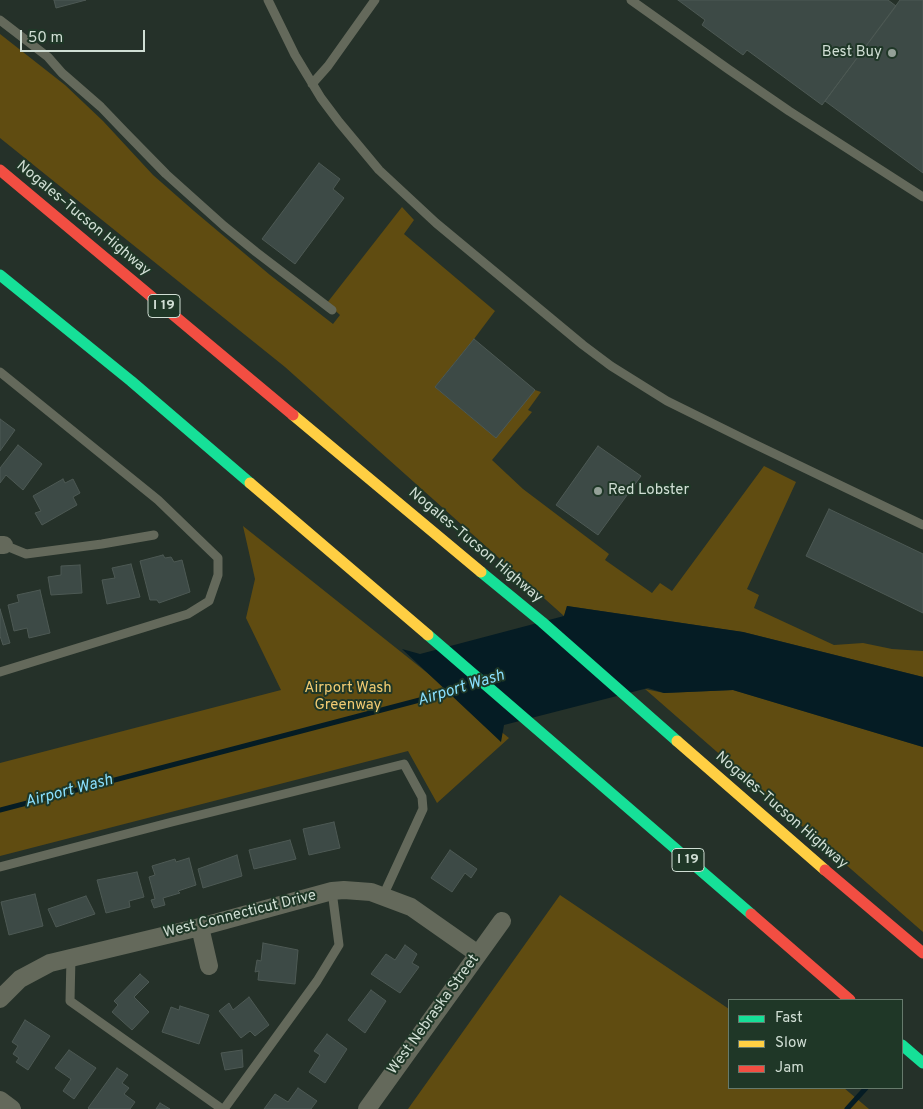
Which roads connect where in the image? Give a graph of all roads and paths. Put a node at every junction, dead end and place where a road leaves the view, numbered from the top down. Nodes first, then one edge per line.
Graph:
1 (268, 0) edge
2 (375, 0) edge
3 (631, 0) edge
4 (0, 20) edge
5 (312, 84) junction
6 (0, 170) edge
7 (923, 197) edge
8 (0, 275) edge
9 (332, 310) dead end
10 (0, 372) edge
11 (923, 525) edge
12 (154, 535) dead end
13 (2, 545) edge
14 (0, 672) edge
15 (0, 867) edge
16 (332, 892) junction
17 (383, 896) junction
18 (502, 921) dead end
19 (200, 927) junction
20 (923, 953) edge
21 (478, 954) junction
22 (71, 957) junction
23 (209, 966) dead end
24 (0, 999) edge
25 (849, 999) edge
26 (903, 1046) edge
27 (923, 1064) edge
28 (0, 1100) edge
29 (12, 1109) edge
30 (223, 1109) edge
31 (367, 1109) edge

1 - 5 lane
2 - 5 lane
3 - 7 lane
4 - 9 lane
5 - 11 lane
6 - 20 highway, Nogales–Tucson Highway / I 19
8 - 25 highway, I 19
10 - 14 lane
12 - 13 lane
15 - 17 lane
16 - 17 street, West Connecticut Drive
16 - 19 street, West Connecticut Drive
16 - 30 lane
17 - 21 street, West Connecticut Drive
18 - 21 street, West Nebraska Street
19 - 22 street, West Connecticut Drive
19 - 23 street
21 - 31 street, West Nebraska Street
22 - 24 street, West Connecticut Drive
22 - 30 lane
26 - 27 highway
28 - 29 street

